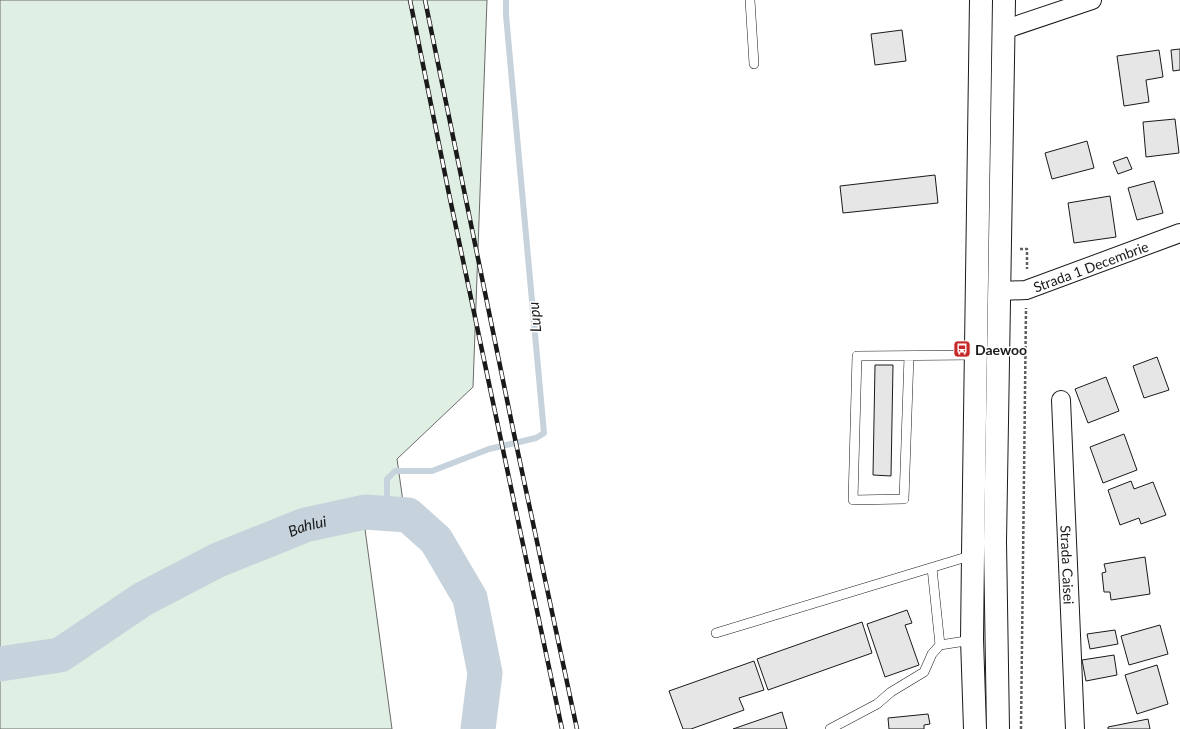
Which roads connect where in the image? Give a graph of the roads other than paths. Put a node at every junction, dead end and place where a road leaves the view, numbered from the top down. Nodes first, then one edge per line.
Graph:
1 (750, 0) edge
2 (981, 0) edge
3 (1004, 0) edge
4 (1092, 0) edge
5 (1003, 30) junction
6 (754, 64) dead end
7 (1180, 233) edge
8 (1000, 290) junction
9 (976, 355) junction
10 (909, 356) junction
11 (1061, 400) dead end
12 (973, 555) junction
13 (932, 568) junction
14 (716, 633) dead end
15 (972, 639) junction
16 (940, 645) junction
17 (830, 729) edge
18 (975, 729) edge
19 (998, 729) edge
20 (1075, 729) edge

1 - 6 lane
2 - 9 highway
3 - 5 highway
4 - 5 street
5 - 8 highway
7 - 8 street, Strada 1 Decembrie
8 - 19 highway
9 - 10 lane
9 - 12 highway
10 - 10 lane
11 - 20 street, Strada Caisei
12 - 13 lane
12 - 15 highway
13 - 14 lane
13 - 16 lane
15 - 16 lane
15 - 18 highway
16 - 17 lane

